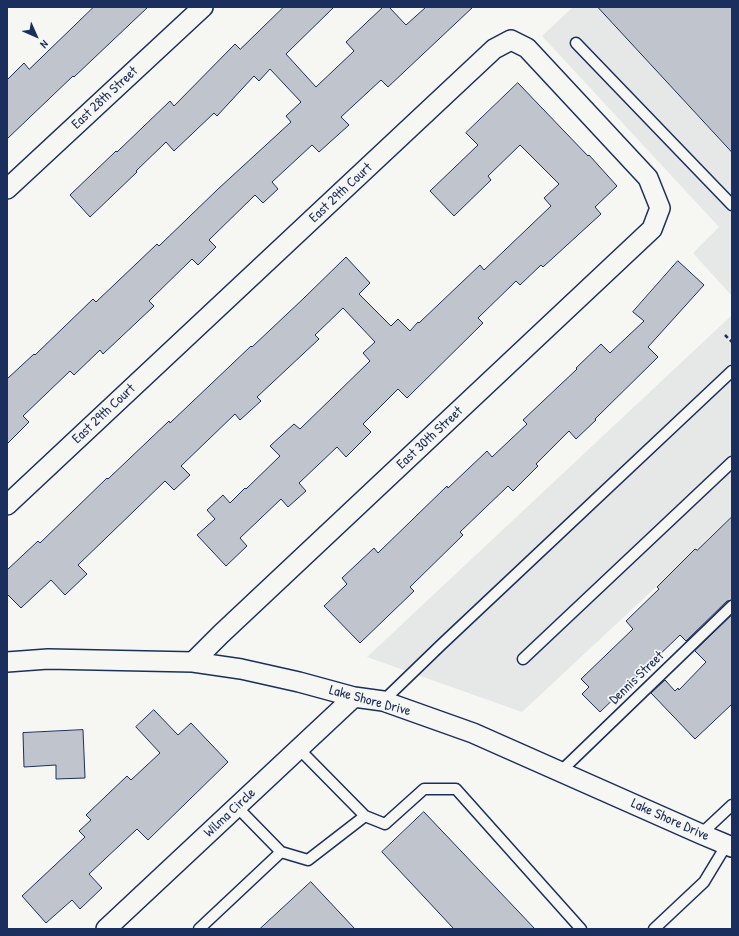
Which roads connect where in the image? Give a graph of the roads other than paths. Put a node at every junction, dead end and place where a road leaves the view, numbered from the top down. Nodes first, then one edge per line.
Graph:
1 (203, 7) edge
2 (576, 43) dead end
3 (7, 189) edge
4 (732, 205) edge
5 (660, 208) joint
6 (732, 371) edge
7 (732, 462) edge
8 (7, 505) edge
9 (732, 606) edge
10 (523, 659) dead end
11 (7, 662) edge
12 (193, 662) junction
13 (354, 696) junction
14 (383, 701) junction
15 (299, 749) junction
16 (561, 771) junction
17 (732, 805) edge
18 (237, 807) junction
19 (365, 816) junction
20 (701, 834) junction
21 (730, 846) edge
22 (281, 852) junction
23 (106, 929) edge
24 (199, 929) edge
25 (581, 929) edge
26 (654, 929) edge

1 - 3 street, East 28th Street
2 - 4 lane
5 - 8 street, East 29th Court
5 - 12 street, East 30th Street
6 - 14 lane
7 - 10 lane
9 - 16 lane, Dennis Street
11 - 12 street, Lake Shore Drive
12 - 13 street, Lake Shore Drive
13 - 14 street, Lake Shore Drive
13 - 15 street, Wilma Circle
14 - 16 street, Lake Shore Drive
15 - 18 street, Wilma Circle
15 - 19 lane
16 - 20 street, Lake Shore Drive
17 - 20 lane
18 - 22 lane
18 - 23 street, Wilma Circle
19 - 22 lane
19 - 25 lane
20 - 21 street, Lake Shore Drive
21 - 26 lane
22 - 24 lane

